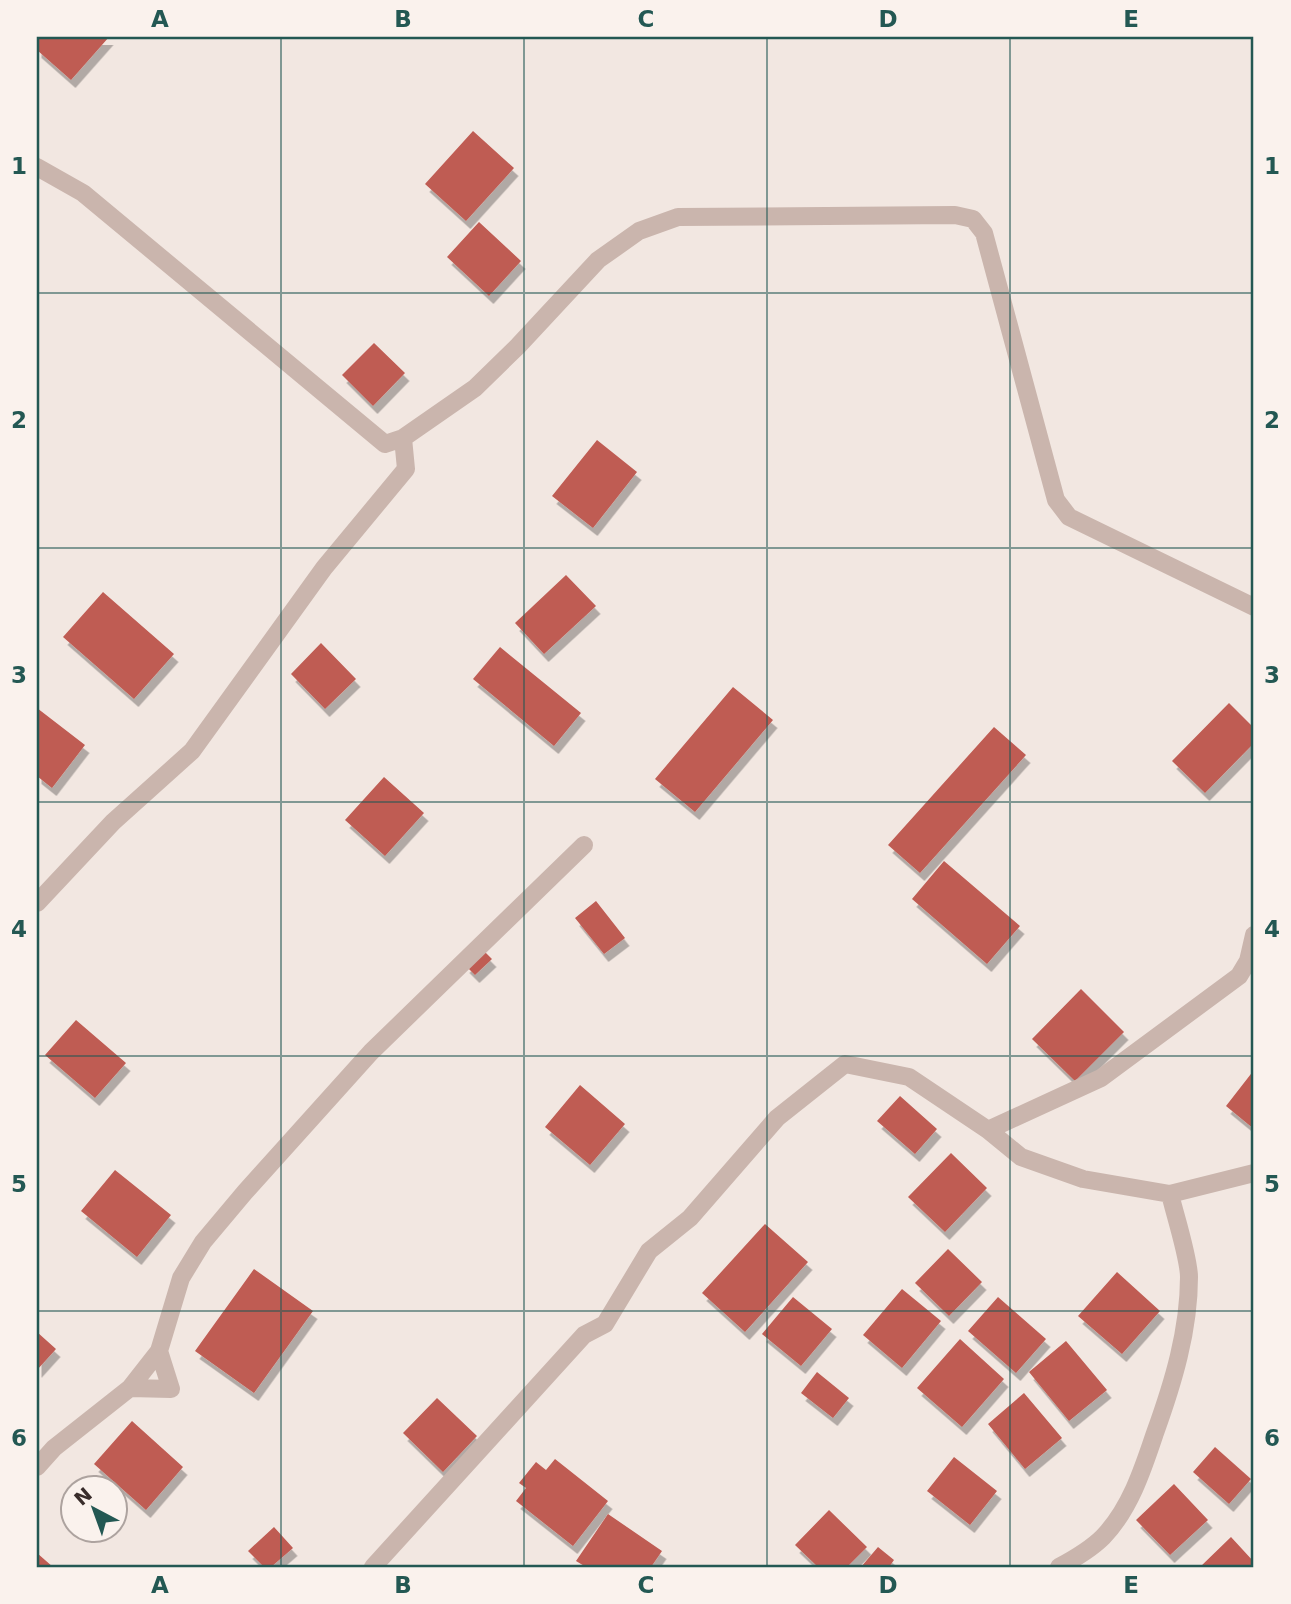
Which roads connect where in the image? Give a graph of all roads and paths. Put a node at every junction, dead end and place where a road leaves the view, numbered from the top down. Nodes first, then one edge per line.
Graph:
1 (37, 167) edge
2 (403, 438) junction
3 (1254, 607) edge
4 (583, 845) dead end
5 (37, 903) edge
6 (1254, 935) edge
7 (988, 1130) junction
8 (1254, 1173) edge
9 (1170, 1194) junction
10 (159, 1351) junction
11 (130, 1388) junction
12 (37, 1467) edge
13 (373, 1567) edge
14 (1059, 1567) edge

1 - 2 street
2 - 3 street
2 - 5 street
4 - 10 street
6 - 7 street
7 - 9 street
7 - 13 street
8 - 9 street
9 - 14 street
10 - 11 street
10 - 11 street
11 - 12 street

